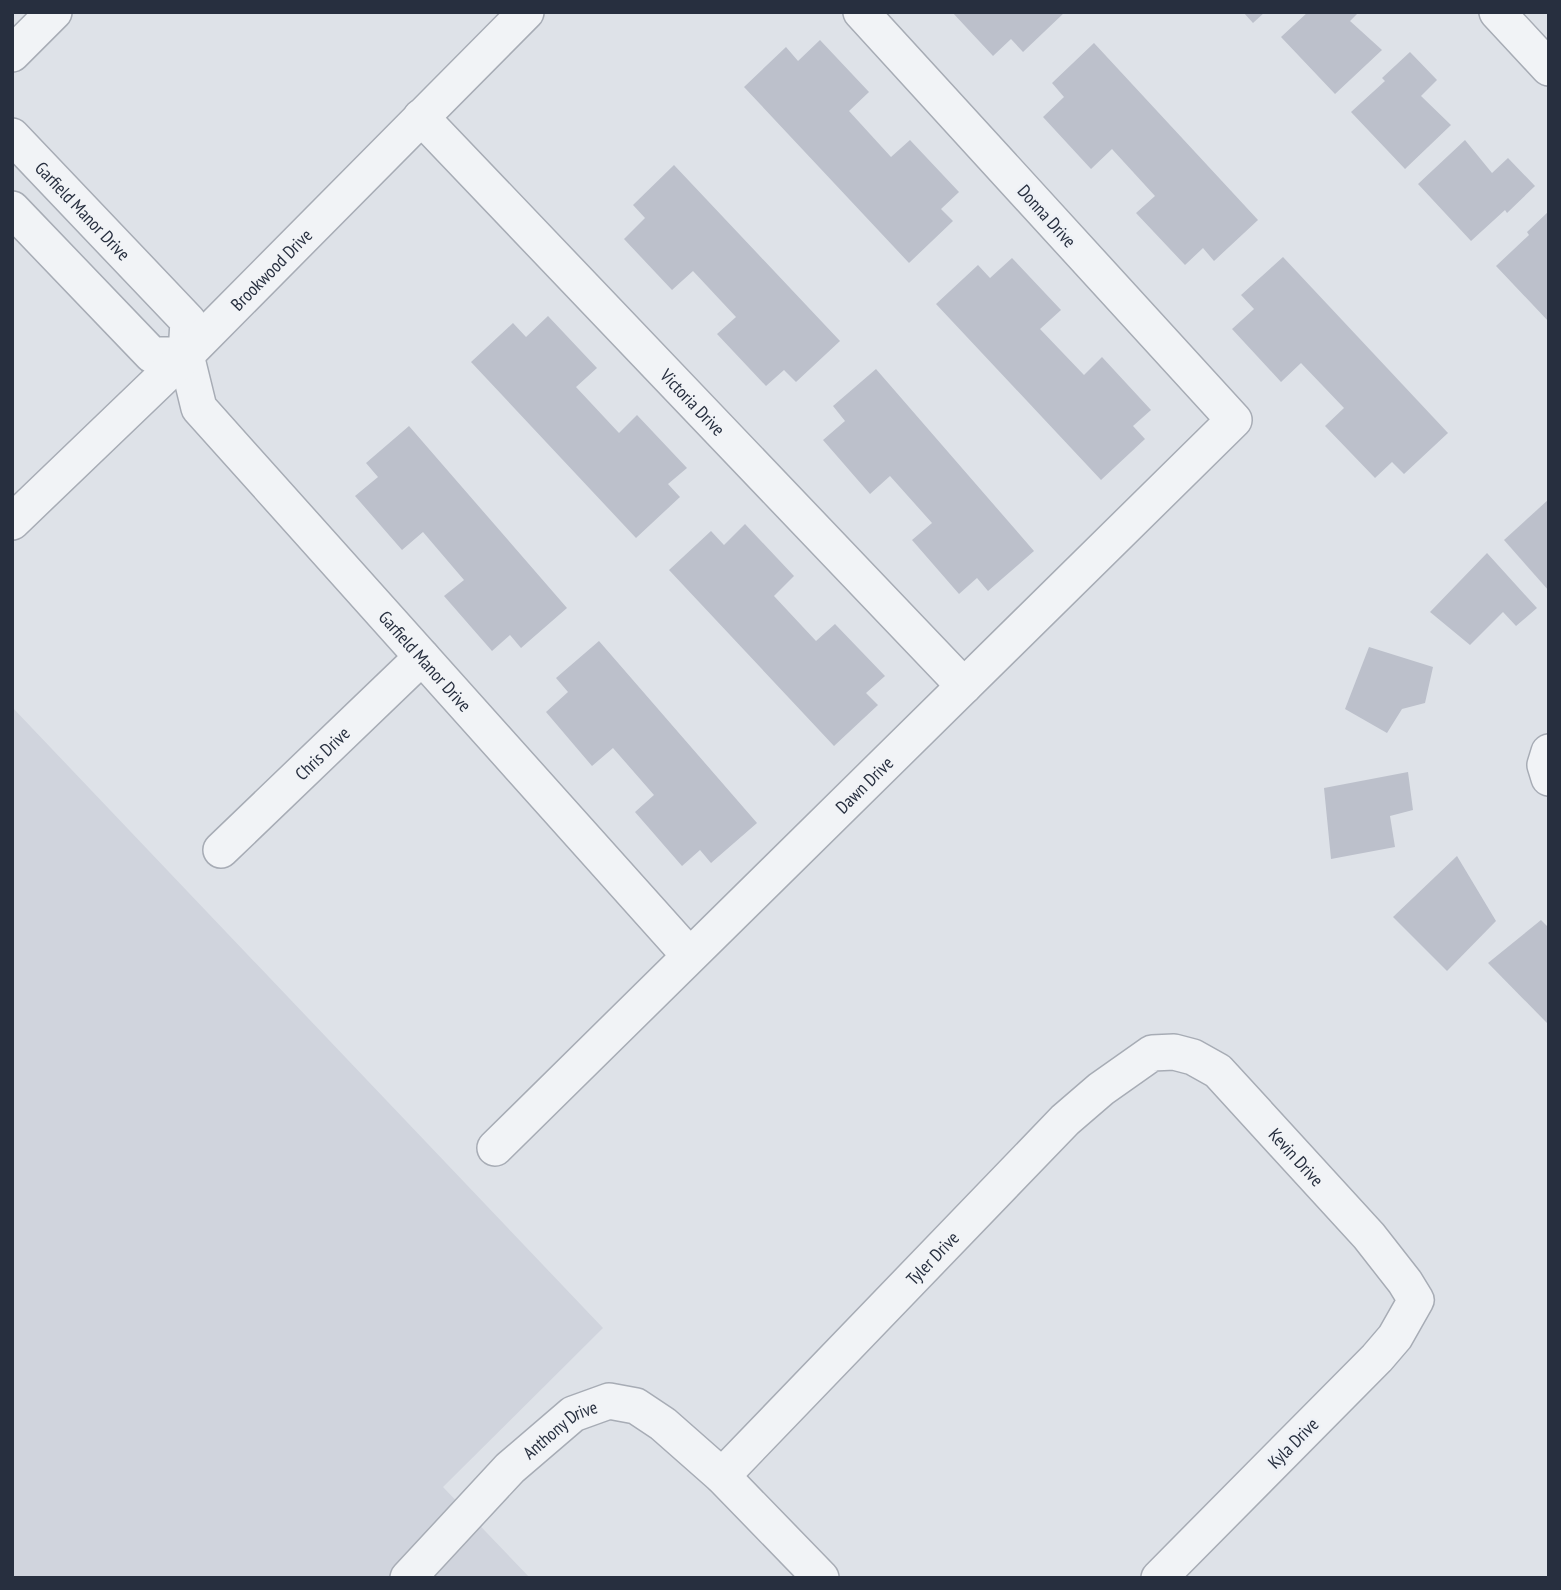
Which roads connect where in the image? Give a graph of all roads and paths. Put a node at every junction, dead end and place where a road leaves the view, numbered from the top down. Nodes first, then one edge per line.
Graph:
1 (54, 12) edge
2 (526, 12) edge
3 (861, 12) edge
4 (1497, 12) edge
5 (12, 54) edge
6 (1549, 68) edge
7 (421, 117) junction
8 (12, 136) edge
9 (12, 209) edge
10 (186, 355) junction
11 (1234, 420) joint
12 (12, 522) edge
13 (422, 657) junction
14 (964, 686) junction
15 (221, 850) dead end
16 (690, 955) junction
17 (1152, 1053) joint
18 (495, 1148) dead end
19 (1416, 1300) joint
20 (722, 1476) junction
21 (408, 1578) edge
22 (821, 1578) edge
23 (1159, 1578) edge

1 - 5 street
2 - 7 street, Brookwood Drive
3 - 11 street, Donna Drive
4 - 6 street
7 - 10 street, Brookwood Drive
7 - 14 street, Victoria Drive
8 - 10 street, Garfield Manor Drive
9 - 10 street
10 - 12 street, Brookwood Drive
10 - 13 street, Garfield Manor Drive
11 - 14 street, Dawn Drive
13 - 15 street, Chris Drive
13 - 16 street, Garfield Manor Drive
14 - 16 street, Dawn Drive
16 - 18 street, Dawn Drive
17 - 19 street, Kevin Drive
17 - 20 street, Tyler Drive
19 - 23 street, Kyla Drive
20 - 21 street, Anthony Drive
20 - 22 street, Anthony Drive

